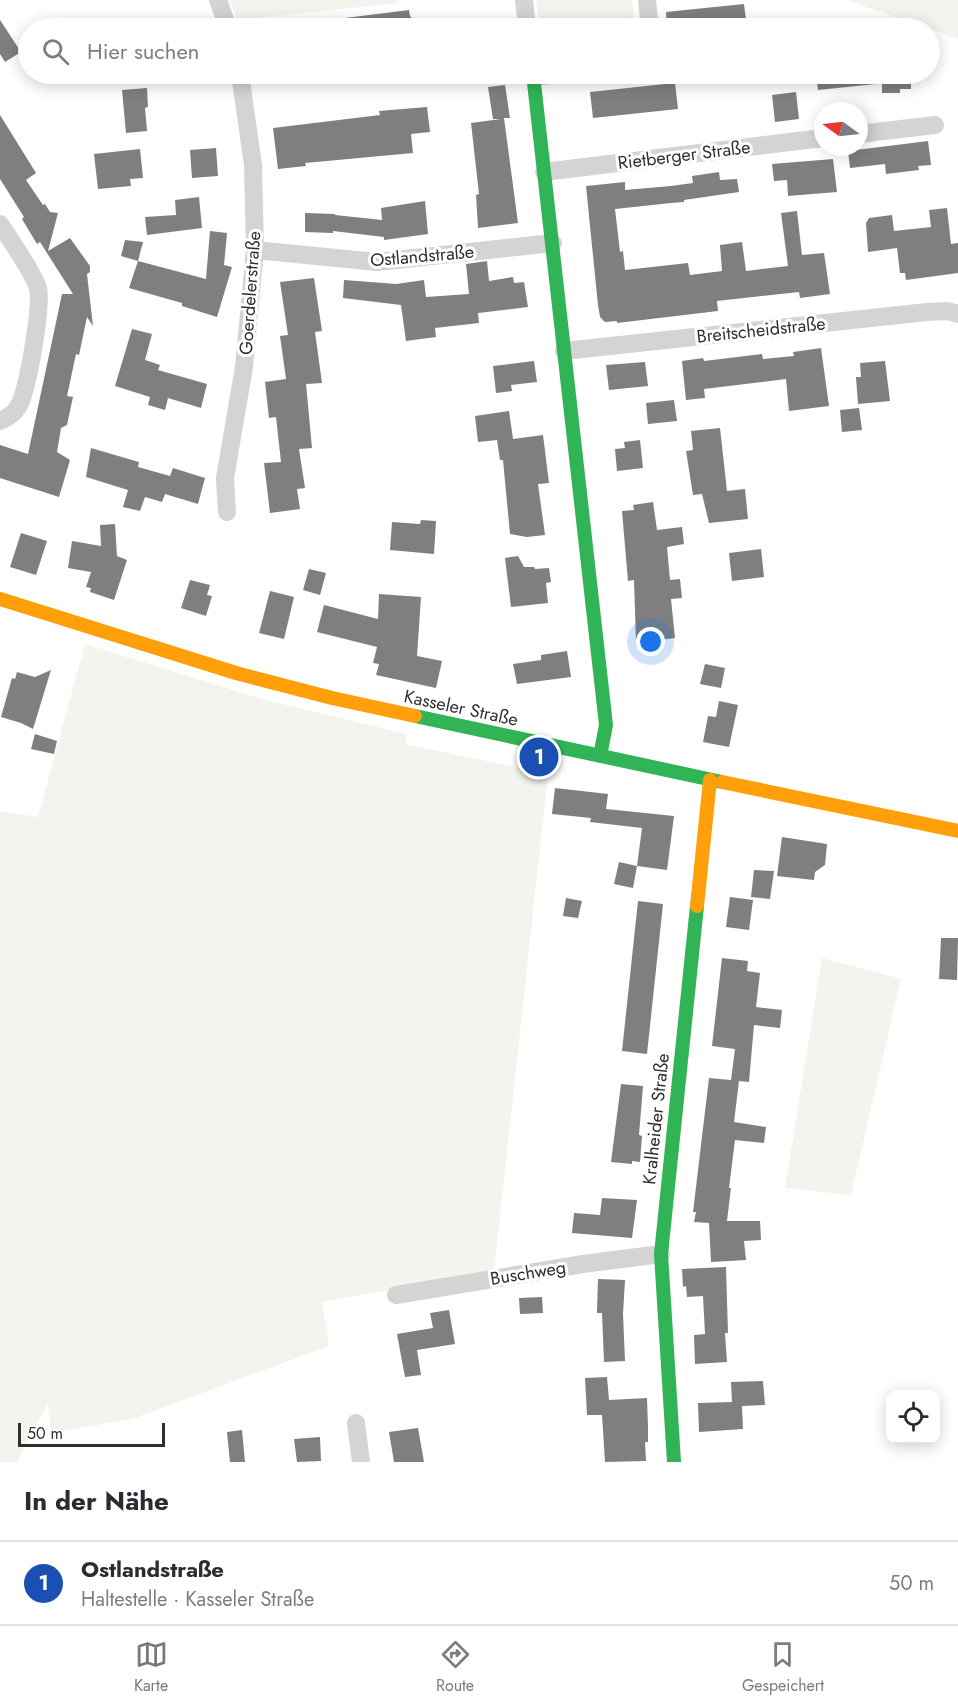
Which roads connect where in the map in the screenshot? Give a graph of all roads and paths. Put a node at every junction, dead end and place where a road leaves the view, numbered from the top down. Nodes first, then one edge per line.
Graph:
1 (218, 0) edge
2 (524, 0) edge
3 (647, 0) edge
4 (224, 18) edge
5 (526, 18) edge
6 (650, 18) edge
7 (241, 84) edge
8 (534, 84) edge
9 (935, 125) dead end
10 (868, 133) edge
11 (814, 139) edge
12 (544, 172) junction
13 (0, 224) edge
14 (553, 243) junction
15 (255, 250) junction
16 (958, 314) edge
17 (564, 351) junction
18 (0, 421) edge
19 (227, 512) dead end
20 (0, 599) edge
21 (600, 756) junction
22 (710, 780) junction
23 (958, 831) edge
24 (661, 1254) junction
25 (396, 1295) dead end
26 (356, 1423) dead end
27 (362, 1462) edge
28 (674, 1462) edge

1 - 4 street
2 - 5 street
3 - 6 street
7 - 15 street, Goerdelerstraße
8 - 12 street
9 - 10 street
11 - 12 street, Rietberger Straße
12 - 14 street
13 - 18 street
14 - 15 street, Ostlandstraße
14 - 17 street
15 - 19 street, Goerdelerstraße
16 - 17 street, Breitscheidstraße
17 - 21 street
20 - 21 street, Kasseler Straße
21 - 22 street, Kasseler Straße
22 - 23 street, Kasseler Straße
22 - 24 street, Kralheider Straße
24 - 25 street, Buschweg
24 - 28 street, Kralheider Straße
26 - 27 street

